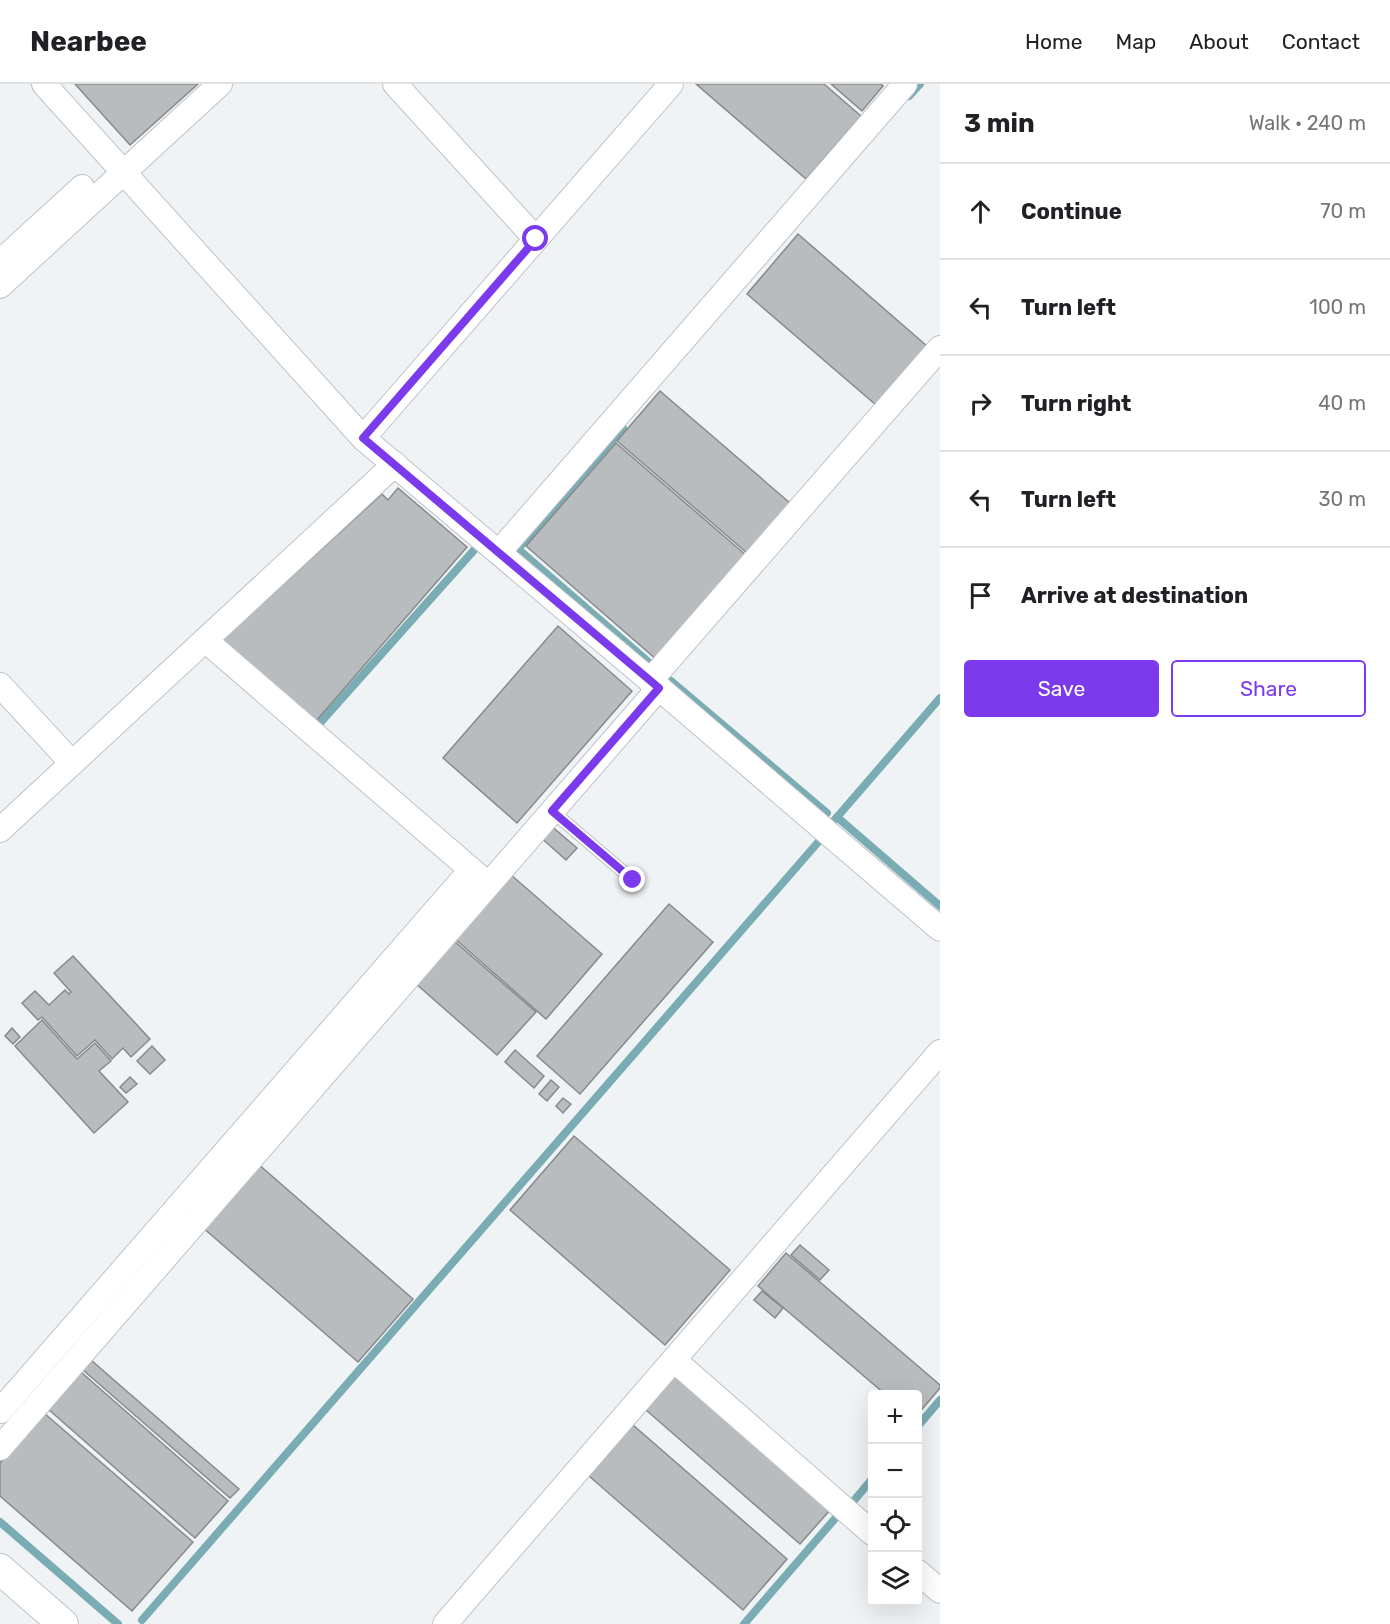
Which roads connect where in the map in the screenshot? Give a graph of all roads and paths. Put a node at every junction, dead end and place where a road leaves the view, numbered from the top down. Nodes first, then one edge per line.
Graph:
1 (44, 84) edge
2 (220, 84) edge
3 (395, 84) edge
4 (671, 84) edge
5 (905, 84) edge
6 (118, 166) junction
7 (536, 239) junction
8 (0, 262) edge
9 (0, 286) edge
10 (940, 348) edge
11 (363, 438) junction
12 (395, 464) junction
13 (499, 552) junction
14 (205, 640) junction
15 (655, 684) junction
16 (0, 685) edge
17 (72, 763) junction
18 (552, 811) junction
19 (0, 830) edge
20 (480, 877) junction
21 (633, 880) dead end
22 (940, 929) edge
23 (940, 1052) edge
24 (674, 1360) junction
25 (0, 1411) edge
26 (0, 1448) edge
27 (868, 1529) edge
28 (0, 1569) edge
29 (922, 1575) edge
30 (940, 1591) edge
31 (63, 1624) edge
32 (445, 1624) edge

1 - 6 street
2 - 6 street
3 - 7 street
4 - 7 street
5 - 13 street
6 - 8 street
6 - 9 street
6 - 11 street
7 - 11 street
10 - 15 street
11 - 12 street
12 - 13 street
12 - 14 street
13 - 15 street
14 - 17 street
14 - 20 street
15 - 18 street
15 - 22 street
16 - 17 street
17 - 19 street
18 - 20 street
18 - 21 lane
20 - 25 street
20 - 26 street
23 - 24 street
24 - 27 street
24 - 32 street
28 - 31 street
29 - 30 street

